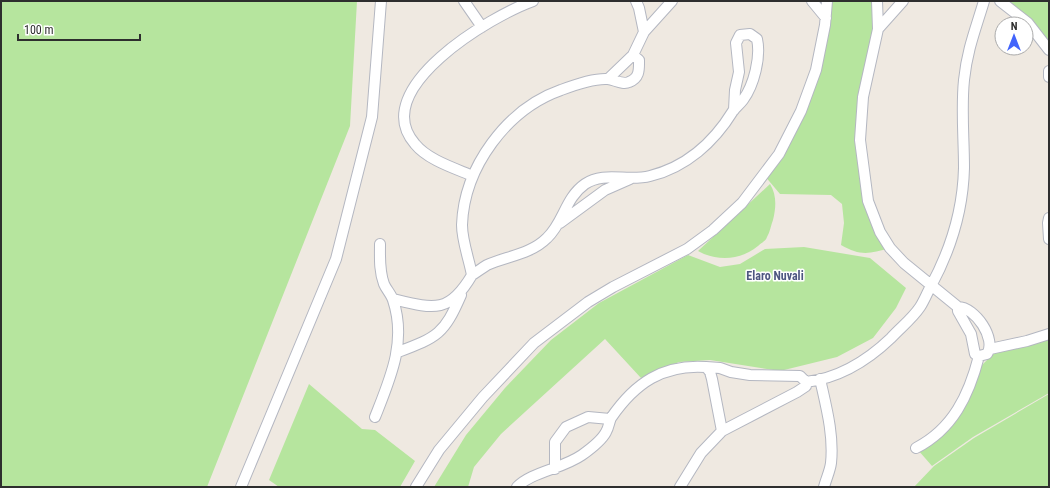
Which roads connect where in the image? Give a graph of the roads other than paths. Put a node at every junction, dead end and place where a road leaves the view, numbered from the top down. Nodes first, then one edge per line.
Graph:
1 (381, 1) edge
2 (464, 1) edge
3 (533, 1) edge
4 (636, 1) edge
5 (672, 1) edge
6 (812, 1) edge
7 (827, 1) edge
8 (877, 1) edge
9 (903, 1) edge
10 (984, 1) edge
11 (1000, 1) edge
12 (826, 18) junction
13 (482, 27) junction
14 (878, 28) junction
15 (644, 32) junction
16 (1049, 50) edge
17 (633, 55) junction
18 (1049, 71) edge
19 (1049, 77) edge
20 (608, 79) junction
21 (734, 110) junction
22 (473, 176) junction
23 (632, 179) junction
24 (1049, 218) edge
25 (560, 224) junction
26 (1049, 239) edge
27 (380, 244) dead end
28 (472, 276) junction
29 (931, 286) junction
30 (462, 293) junction
31 (393, 299) junction
32 (958, 307) junction
33 (985, 329) junction
34 (1049, 334) edge
35 (972, 336) junction
36 (990, 349) junction
37 (398, 352) junction
38 (979, 356) junction
39 (706, 367) junction
40 (820, 379) junction
41 (806, 382) junction
42 (375, 417) dead end
43 (610, 419) junction
44 (722, 431) junction
45 (916, 448) dead end
46 (555, 469) junction
47 (241, 487) edge
48 (416, 487) edge
49 (517, 487) edge
50 (680, 487) edge
51 (824, 487) edge

1 - 47 street
2 - 13 street
3 - 13 street
4 - 15 street
5 - 15 street
6 - 12 street
7 - 12 street
8 - 14 street
9 - 14 street
10 - 29 street
11 - 16 street
12 - 48 street
13 - 22 street
14 - 29 street
15 - 17 street
17 - 20 street
17 - 20 street
18 - 19 street
20 - 22 street
21 - 21 street
21 - 23 street
22 - 28 street
23 - 25 street
23 - 25 street
24 - 26 street
25 - 28 street
27 - 31 street
28 - 30 street
29 - 32 street
29 - 40 street
30 - 31 street
30 - 37 street
31 - 37 street
32 - 33 street
32 - 35 street
33 - 35 street
33 - 36 street
34 - 36 street
35 - 38 street
36 - 38 street
37 - 42 street
38 - 45 street
39 - 41 street
39 - 43 street
39 - 44 street
40 - 41 street
40 - 51 street
41 - 44 street
43 - 46 street
43 - 46 street
44 - 50 street
46 - 49 street

